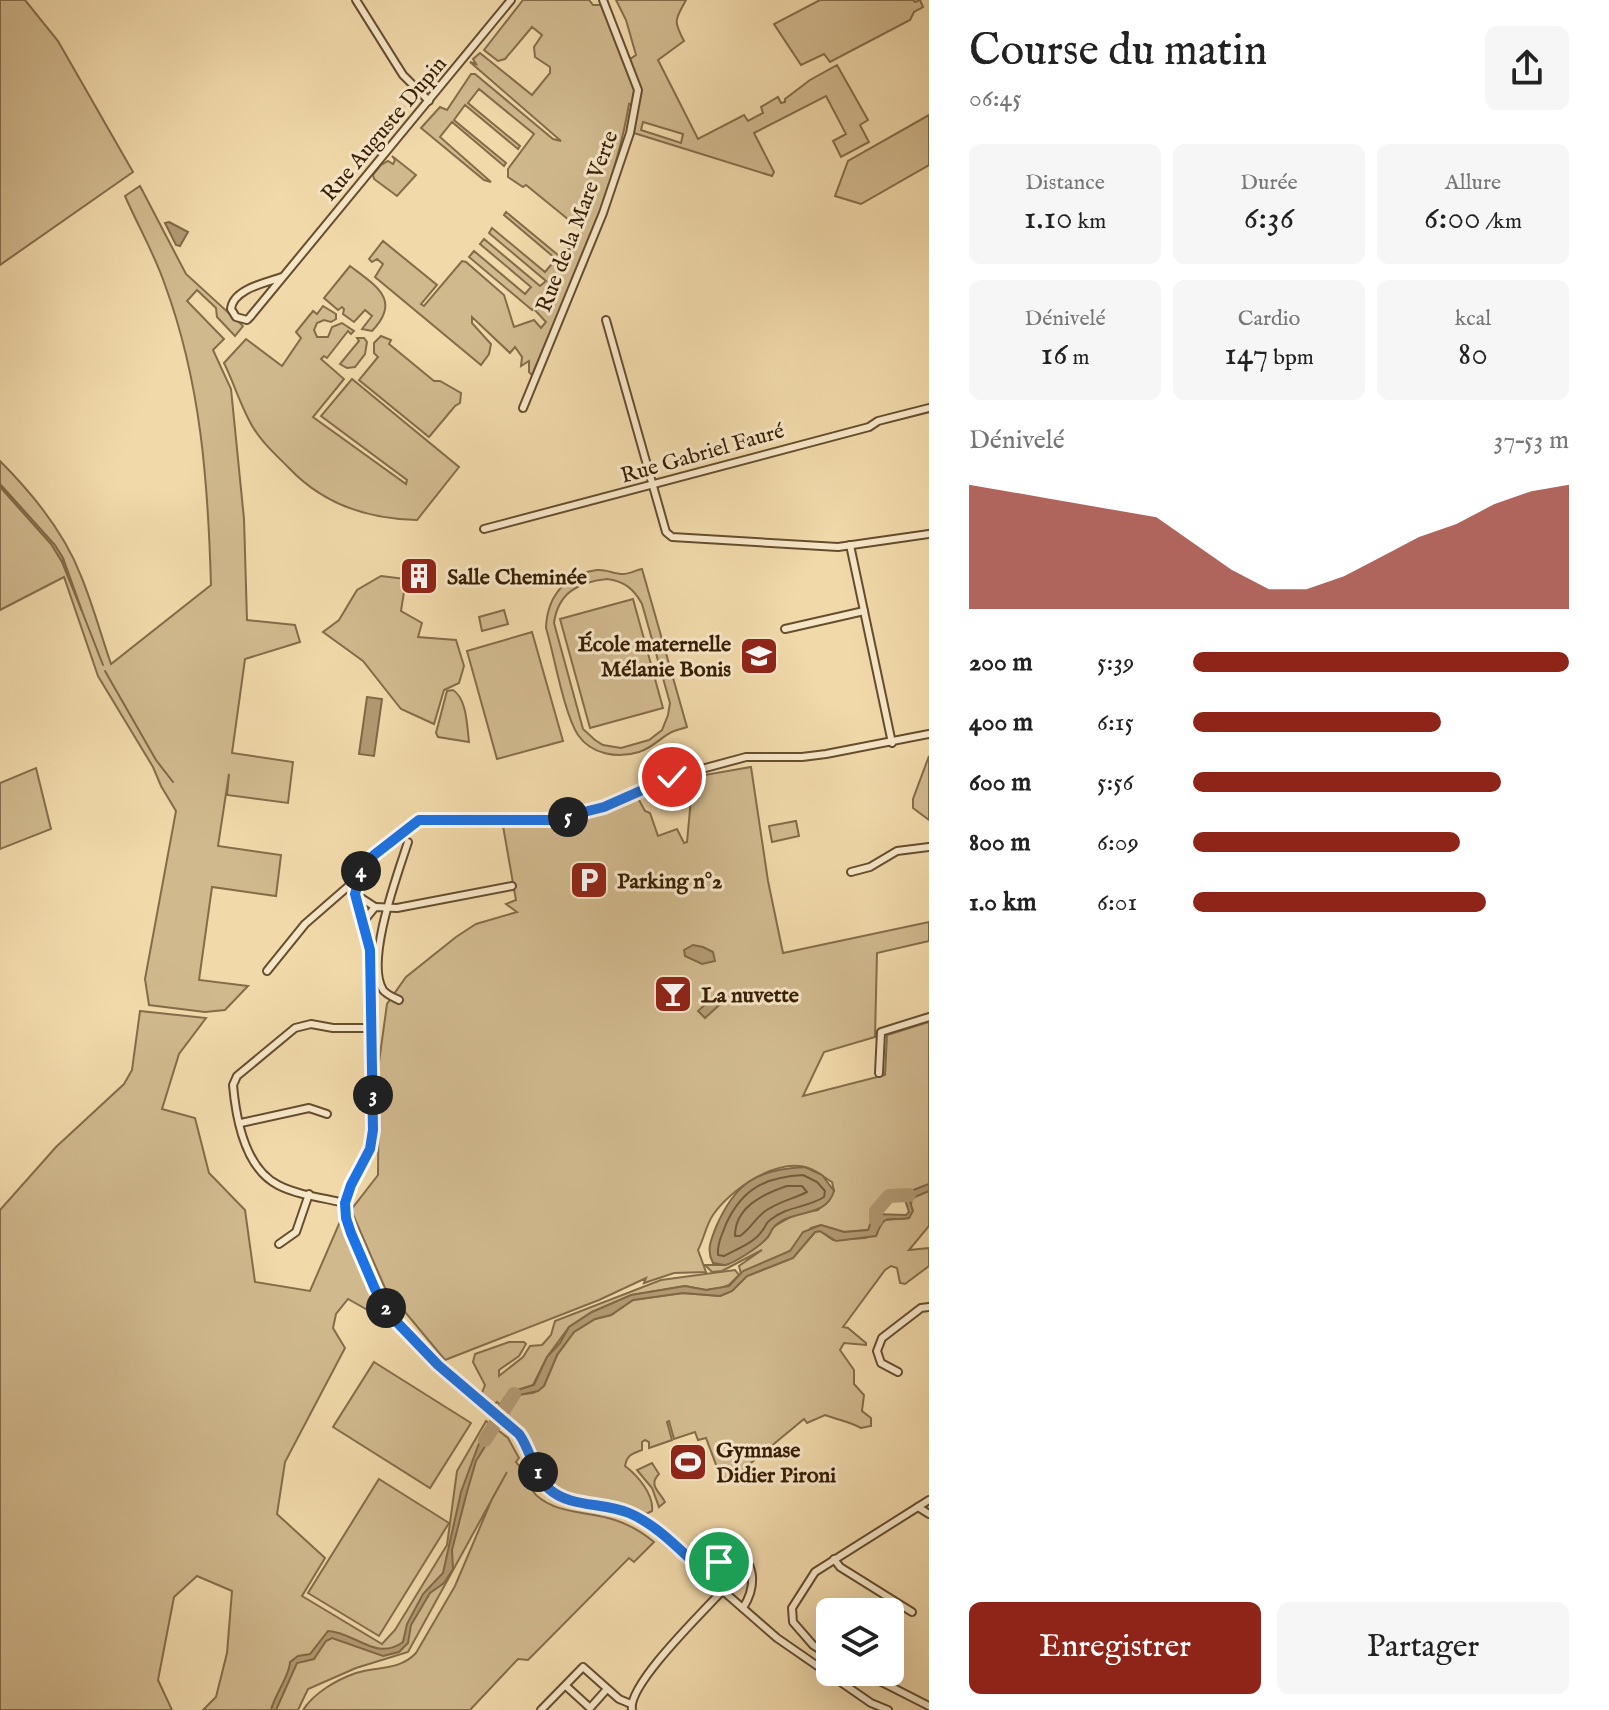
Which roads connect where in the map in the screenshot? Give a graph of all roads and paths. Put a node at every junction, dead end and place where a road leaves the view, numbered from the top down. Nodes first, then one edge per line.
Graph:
1 (356, 0) edge
2 (511, 0) edge
3 (603, 0) edge
4 (429, 101) junction
5 (282, 277) junction
6 (606, 320) dead end
7 (523, 408) dead end
8 (929, 408) edge
9 (652, 486) junction
10 (484, 529) dead end
11 (929, 534) edge
12 (850, 545) junction
13 (864, 611) junction
14 (785, 629) dead end
15 (929, 734) edge
16 (892, 743) junction
17 (408, 842) dead end
18 (929, 847) edge
19 (851, 872) dead end
20 (359, 877) junction
21 (512, 886) dead end
22 (355, 894) junction
23 (375, 907) junction
24 (387, 909) junction
25 (362, 923) junction
26 (267, 971) dead end
27 (399, 1000) dead end
28 (929, 1017) edge
29 (372, 1028) junction
30 (879, 1073) dead end
31 (327, 1114) dead end
32 (241, 1123) junction
33 (309, 1194) junction
34 (345, 1203) junction
35 (279, 1244) dead end
36 (929, 1307) edge
37 (898, 1372) dead end
38 (929, 1500) edge
39 (918, 1507) junction
40 (929, 1514) edge
41 (834, 1559) junction
42 (711, 1578) junction
43 (723, 1590) junction
44 (743, 1608) junction
45 (912, 1612) dead end
46 (816, 1647) edge
47 (566, 1686) junction
48 (890, 1686) edge
49 (607, 1689) junction
50 (871, 1703) junction
51 (929, 1706) edge
52 (632, 1707) edge
53 (541, 1710) edge
54 (864, 1710) edge
55 (888, 1710) edge

1 - 4 street
2 - 4 street, Rue Auguste Dupin
3 - 7 street, Rue de la Mare Verte
4 - 5 street, Rue Auguste Dupin
5 - 5 street, Rue Auguste Dupin
6 - 9 street
8 - 9 street, Rue Gabriel Fauré
9 - 10 street, Rue Gabriel Fauré
9 - 12 street
11 - 12 street
12 - 13 street
13 - 14 street
13 - 16 street
15 - 16 street
16 - 20 street
17 - 24 street
18 - 19 street
20 - 22 street
20 - 26 street
21 - 24 street
22 - 23 street
22 - 25 street
23 - 24 street
23 - 25 street
24 - 27 street
25 - 29 street
28 - 30 street
29 - 32 street
29 - 34 street
31 - 32 street
32 - 33 street
33 - 34 street
33 - 35 street
34 - 42 street
36 - 37 street
38 - 39 street
39 - 40 street
39 - 41 street
41 - 45 street
41 - 46 street
42 - 43 street
42 - 44 street
43 - 44 street
43 - 52 street
44 - 50 street
47 - 49 street
47 - 49 street
47 - 53 street
48 - 51 street
49 - 52 street
50 - 54 street
50 - 55 street

